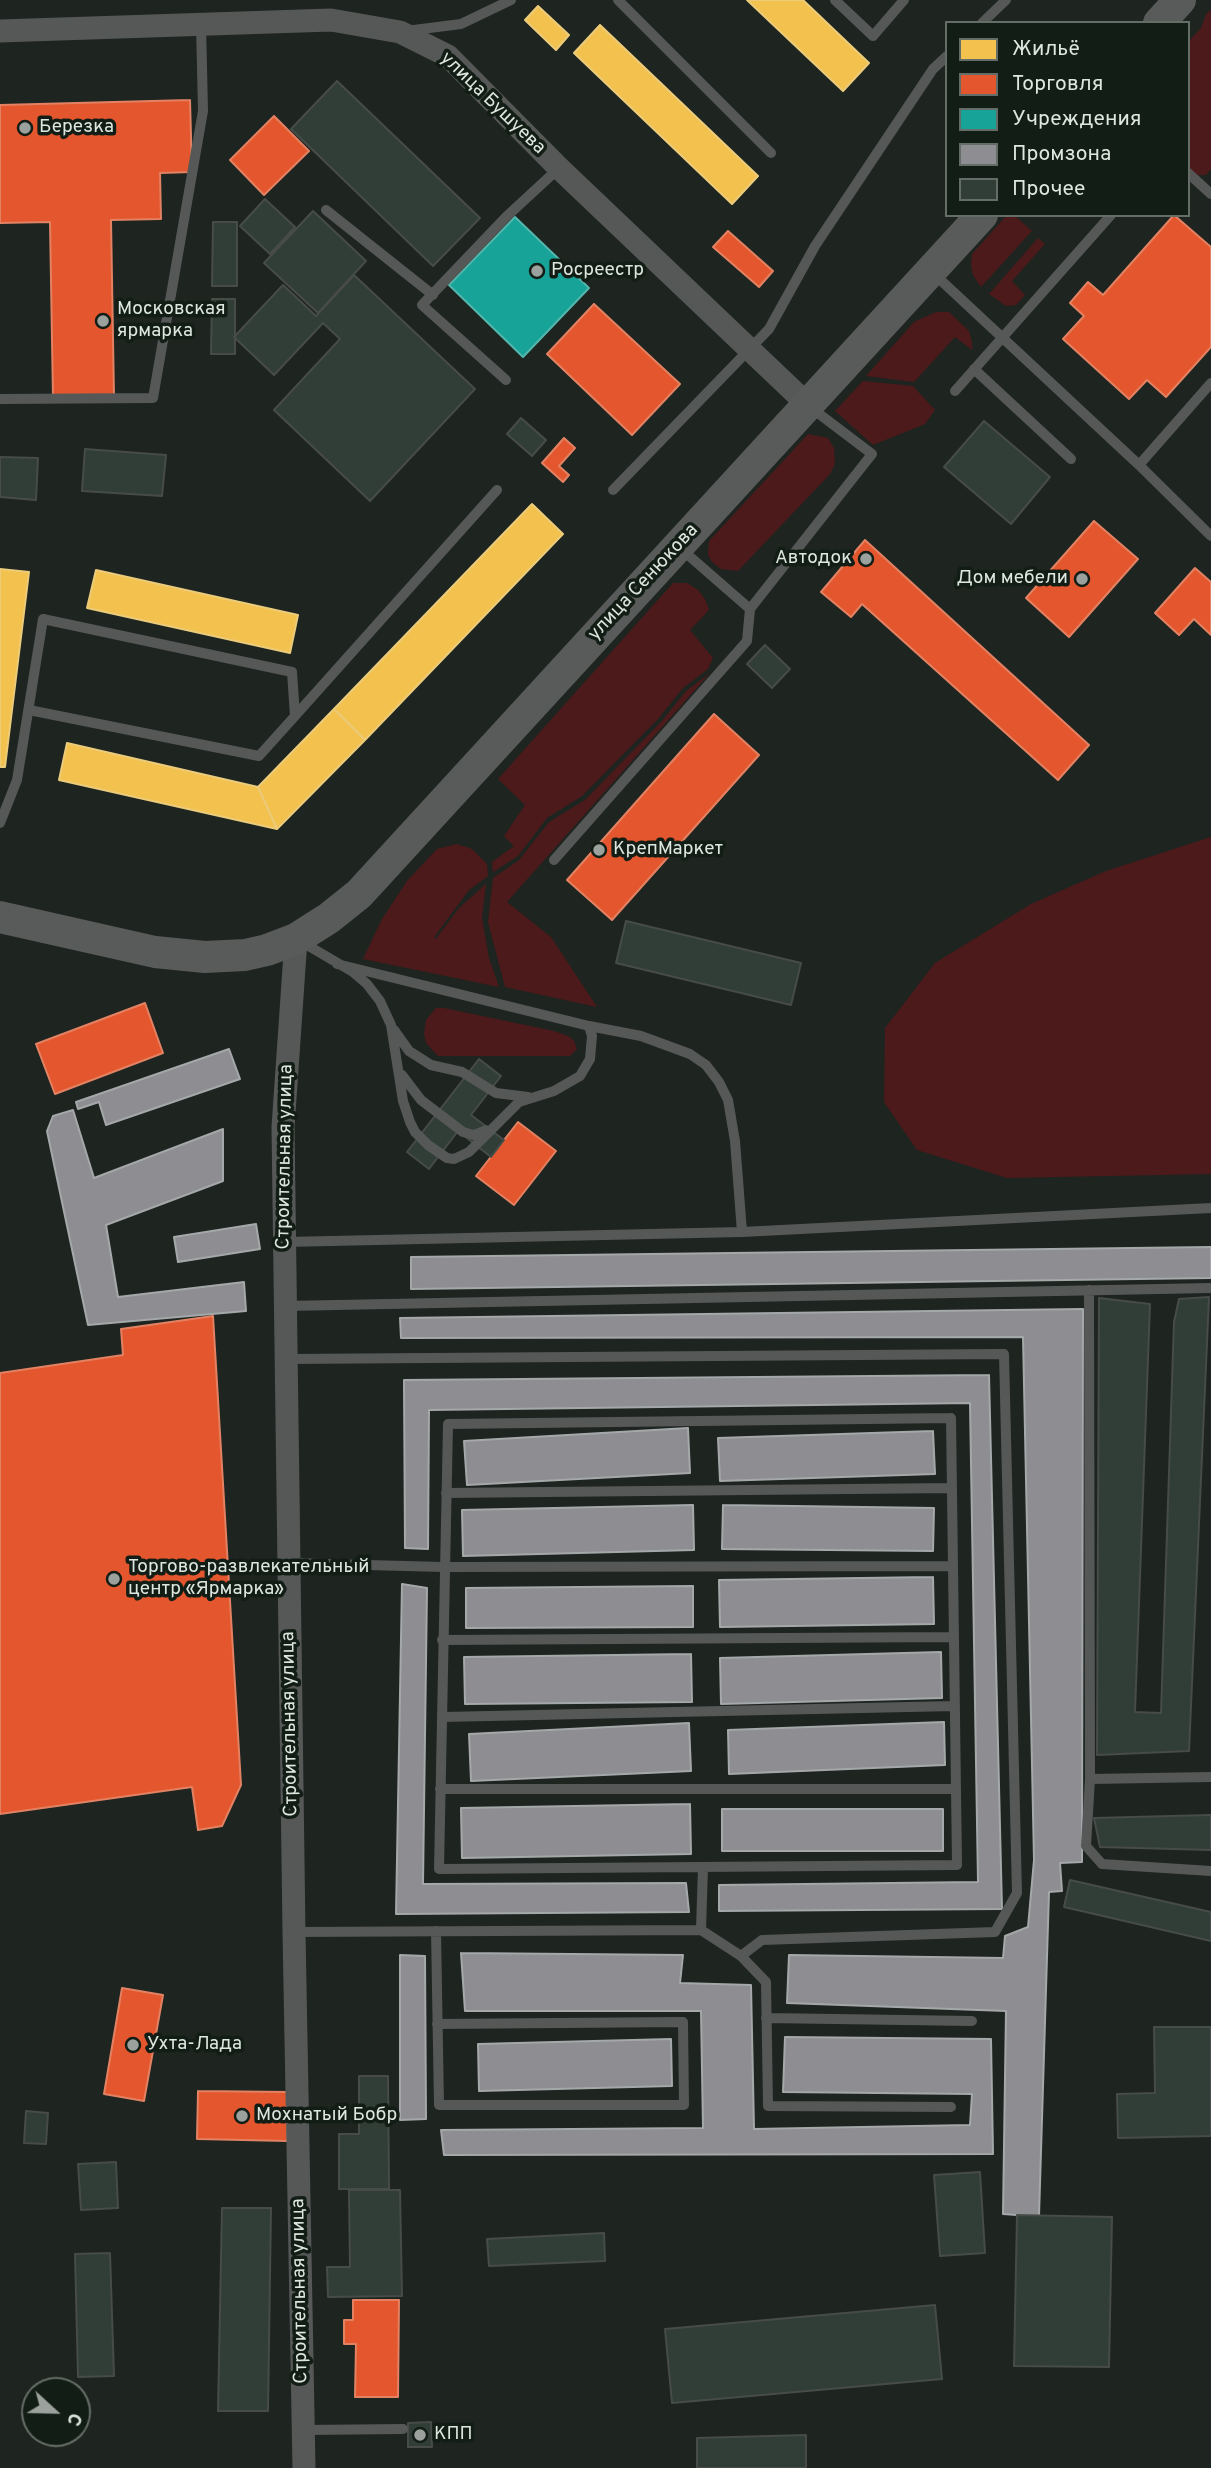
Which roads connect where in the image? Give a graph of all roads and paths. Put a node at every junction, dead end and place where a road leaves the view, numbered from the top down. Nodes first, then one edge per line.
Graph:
1 (511, 0) edge
2 (618, 0) edge
3 (835, 0) edge
4 (904, 0) edge
5 (1006, 0) edge
6 (1180, 0) edge
7 (984, 21) edge
8 (1161, 21) edge
9 (201, 24) junction
10 (0, 31) edge
11 (400, 32) junction
12 (945, 58) edge
13 (771, 153) dead end
14 (559, 168) junction
15 (1190, 175) edge
16 (1211, 194) edge
17 (326, 210) dead end
18 (980, 217) edge
19 (1109, 217) edge
20 (930, 271) junction
21 (433, 295) junction
22 (1002, 338) junction
23 (748, 349) junction
24 (974, 369) junction
25 (506, 380) dead end
26 (1211, 383) edge
27 (955, 391) dead end
28 (0, 399) edge
29 (808, 405) junction
30 (1072, 459) dead end
31 (1139, 465) junction
32 (498, 489) dead end
33 (613, 490) dead end
34 (1211, 536) edge
35 (678, 546) junction
36 (750, 609) junction
37 (29, 710) junction
38 (295, 716) junction
39 (0, 823) edge
40 (554, 860) dead end
41 (0, 917) edge
42 (296, 939) junction
43 (337, 964) junction
44 (391, 1025) junction
45 (589, 1026) junction
46 (398, 1070) junction
47 (531, 1097) junction
48 (498, 1122) junction
49 (1211, 1208) edge
50 (743, 1231) junction
51 (285, 1242) junction
52 (1211, 1288) edge
53 (1089, 1290) junction
54 (285, 1306) junction
55 (286, 1359) junction
56 (952, 1488) junction
57 (446, 1493) junction
58 (289, 1563) junction
59 (953, 1566) junction
60 (444, 1567) junction
61 (954, 1637) junction
62 (442, 1640) junction
63 (955, 1706) junction
64 (442, 1717) junction
65 (1211, 1777) edge
66 (1090, 1779) junction
67 (440, 1789) junction
68 (956, 1789) junction
69 (703, 1867) junction
70 (1211, 1871) edge
71 (701, 1930) junction
72 (436, 1931) junction
73 (294, 1932) junction
74 (741, 1956) junction
75 (766, 2018) junction
76 (972, 2021) dead end
77 (437, 2024) junction
78 (951, 2107) dead end
79 (403, 2429) dead end
80 (303, 2430) junction
81 (304, 2468) edge

1 - 11 lane
2 - 13 lane
3 - 4 lane
5 - 7 lane
6 - 8 main road
9 - 10 street, улица Бушуева
9 - 11 street, улица Бушуева
9 - 28 lane
11 - 14 street, улица Бушуева
12 - 23 lane
14 - 21 lane
14 - 23 street, улица Бушуева
15 - 16 lane
17 - 21 lane
18 - 20 main road, улица Сенюкова
19 - 22 lane
20 - 22 lane
20 - 29 main road, улица Сенюкова
21 - 25 lane
22 - 24 lane
22 - 31 lane
23 - 29 street, улица Бушуева
23 - 33 lane
24 - 27 lane
24 - 30 lane
26 - 31 lane
29 - 35 main road, улица Сенюкова
29 - 36 lane
31 - 34 lane
32 - 38 lane
35 - 36 lane
35 - 42 main road, улица Сенюкова
36 - 40 lane
37 - 38 lane
37 - 38 lane
37 - 39 lane
41 - 42 main road, улица Сенюкова
42 - 43 lane
42 - 51 street, Строительная улица
43 - 44 lane
43 - 45 lane
44 - 46 lane
44 - 47 lane
45 - 47 lane
45 - 50 lane
46 - 48 lane
46 - 48 lane
47 - 48 lane
49 - 50 lane
50 - 51 lane
51 - 54 street, Строительная улица
52 - 53 lane
53 - 54 lane
53 - 66 lane
54 - 55 street, Строительная улица
55 - 58 street, Строительная улица
55 - 74 lane
56 - 57 lane
56 - 57 lane
56 - 59 lane
57 - 60 lane
58 - 60 lane
58 - 73 street, Строительная улица
59 - 60 lane
59 - 61 lane
60 - 62 lane
61 - 62 lane
61 - 63 lane
62 - 64 lane
63 - 64 lane
63 - 68 lane
64 - 67 lane
65 - 66 lane
66 - 70 lane
67 - 68 lane
67 - 69 lane
68 - 69 lane
69 - 71 lane
71 - 72 lane
71 - 74 lane
72 - 73 lane
72 - 77 lane
73 - 80 street, Строительная улица
74 - 75 lane
75 - 76 lane
75 - 78 lane
77 - 77 lane
79 - 80 lane
80 - 81 street, Строительная улица

